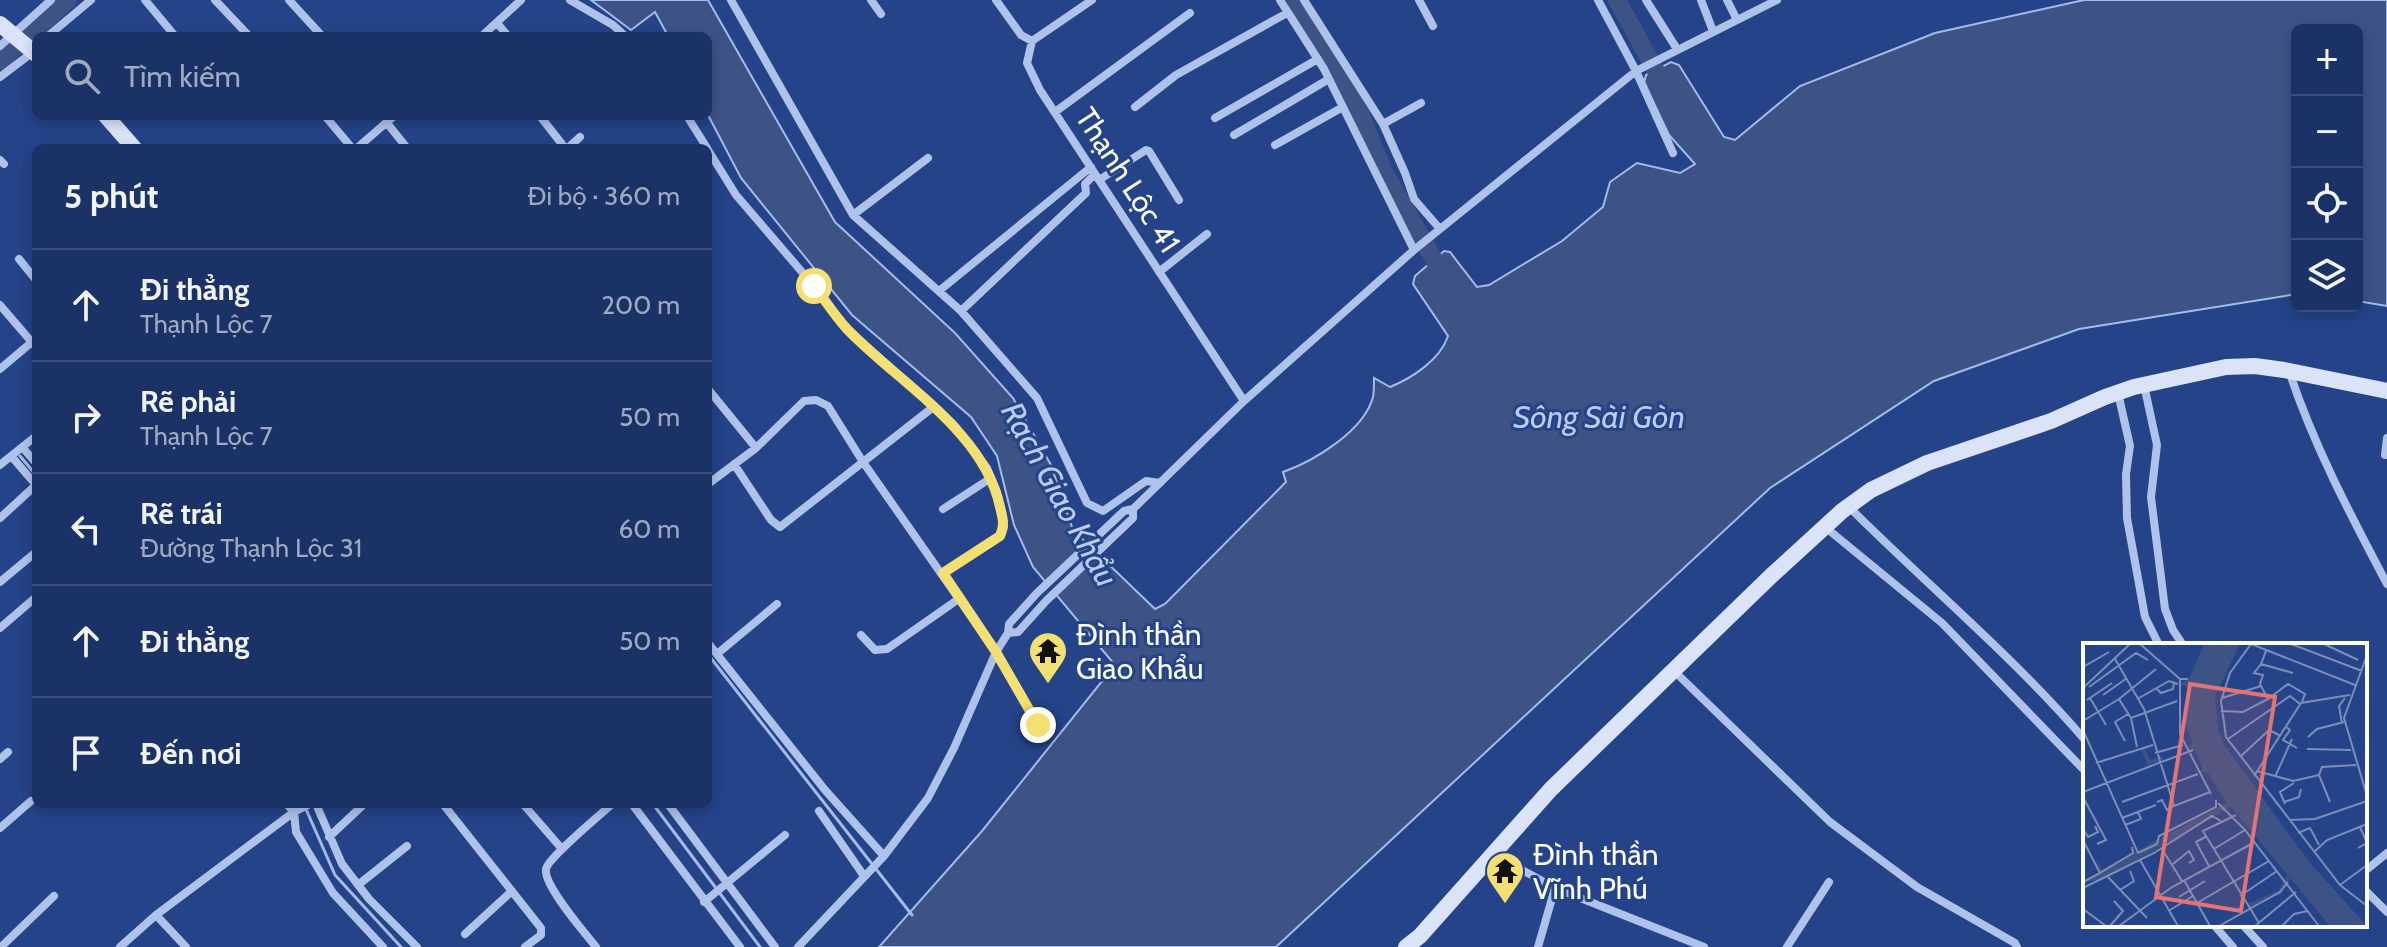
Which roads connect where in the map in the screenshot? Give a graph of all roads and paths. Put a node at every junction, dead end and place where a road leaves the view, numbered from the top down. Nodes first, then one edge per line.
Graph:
1 (51, 0) edge
2 (91, 0) edge
3 (145, 0) edge
4 (215, 0) edge
5 (289, 0) edge
6 (521, 0) edge
7 (570, 0) edge
8 (731, 0) edge
9 (871, 0) edge
10 (996, 0) edge
11 (1092, 0) edge
12 (1280, 0) edge
13 (1304, 0) edge
14 (1419, 0) edge
15 (1598, 0) edge
16 (1646, 0) edge
17 (1701, 0) edge
18 (1727, 0) edge
19 (1777, 0) edge
20 (1190, 13) dead end
21 (1287, 13) junction
22 (881, 14) dead end
23 (1737, 20) junction
24 (498, 24) junction
25 (1433, 26) dead end
26 (1713, 31) junction
27 (53, 32) edge
28 (172, 32) edge
29 (245, 32) edge
30 (318, 32) edge
31 (487, 32) edge
32 (505, 32) edge
33 (621, 32) edge
34 (7, 35) edge
35 (1032, 41) junction
36 (32, 50) edge
37 (1675, 50) junction
38 (32, 53) edge
39 (1318, 59) junction
40 (1636, 71) junction
41 (0, 77) edge
42 (1329, 79) junction
43 (1421, 103) dead end
44 (1135, 107) dead end
45 (1343, 107) junction
46 (1055, 112) junction
47 (1215, 118) dead end
48 (110, 120) edge
49 (329, 120) edge
50 (390, 120) edge
51 (392, 120) edge
52 (543, 120) edge
53 (690, 120) edge
54 (1383, 124) junction
55 (1234, 135) dead end
56 (580, 137) dead end
57 (130, 144) edge
58 (350, 144) edge
59 (359, 144) edge
60 (405, 144) edge
61 (563, 144) edge
62 (571, 144) edge
63 (705, 144) edge
64 (1275, 145) dead end
65 (1673, 153) dead end
66 (712, 156) edge
67 (928, 158) dead end
68 (1095, 174) junction
69 (1179, 200) dead end
70 (853, 215) junction
71 (1437, 231) junction
72 (1207, 234) dead end
73 (1414, 250) junction
74 (19, 259) dead end
75 (1159, 272) junction
76 (32, 275) edge
77 (939, 291) junction
78 (0, 305) edge
79 (961, 311) junction
80 (32, 342) edge
81 (32, 345) edge
82 (0, 369) edge
83 (2289, 371) junction
84 (2144, 384) junction
85 (2387, 391) edge
86 (2118, 392) junction
87 (712, 394) edge
88 (1244, 401) junction
89 (932, 408) junction
90 (2387, 438) edge
91 (32, 440) edge
92 (23, 448) junction
93 (756, 448) junction
94 (2385, 455) dead end
95 (12, 457) junction
96 (32, 458) edge
97 (863, 462) junction
98 (734, 464) junction
99 (0, 465) edge
100 (991, 478) junction
101 (32, 480) edge
102 (712, 481) edge
103 (1160, 483) junction
104 (32, 489) edge
105 (1848, 506) junction
106 (943, 509) dead end
107 (1133, 509) junction
108 (0, 518) edge
109 (1825, 527) junction
110 (32, 555) edge
111 (943, 573) junction
112 (0, 582) edge
113 (2387, 584) edge
114 (960, 598) junction
115 (32, 600) edge
116 (777, 604) dead end
117 (0, 628) edge
118 (1008, 633) junction
119 (861, 635) dead end
120 (2158, 643) edge
121 (2182, 643) edge
122 (712, 648) edge
123 (996, 652) junction
124 (717, 654) junction
125 (1673, 670) junction
126 (1038, 725) dead end
127 (2083, 738) edge
128 (2083, 769) edge
129 (31, 801) dead end
130 (292, 808) edge
131 (303, 808) edge
132 (315, 808) edge
133 (360, 808) edge
134 (446, 808) edge
135 (526, 808) edge
136 (608, 808) edge
137 (635, 808) edge
138 (671, 808) edge
139 (296, 811) junction
140 (819, 811) dead end
141 (0, 828) edge
142 (785, 835) dead end
143 (329, 837) junction
144 (407, 846) dead end
145 (562, 849) junction
146 (1491, 853) junction
147 (2387, 853) edge
148 (881, 859) junction
149 (2367, 869) edge
150 (866, 873) junction
151 (1829, 882) dead end
152 (725, 884) junction
153 (358, 885) junction
154 (1555, 888) junction
155 (512, 891) junction
156 (2367, 892) edge
157 (54, 896) dead end
158 (704, 902) junction
159 (2387, 912) edge
160 (156, 915) junction
161 (2216, 927) edge
162 (2245, 927) edge
163 (465, 934) dead end
164 (1, 947) edge
165 (120, 947) edge
166 (186, 947) edge
167 (383, 947) edge
168 (417, 947) edge
169 (525, 947) edge
170 (596, 947) edge
171 (740, 947) edge
172 (775, 947) edge
173 (798, 947) edge
174 (1406, 947) edge
175 (1538, 947) edge
176 (1704, 947) edge
177 (1787, 947) edge
178 (2017, 947) edge
179 (2233, 947) edge
180 (2263, 947) edge

1 - 34 street
2 - 27 street
3 - 28 street
4 - 29 street
5 - 30 street
6 - 24 street
7 - 33 street
8 - 70 street
9 - 22 street
10 - 35 street
11 - 35 street
12 - 21 street
13 - 54 street
14 - 25 street
15 - 40 street
16 - 37 street
17 - 26 street
18 - 23 street
19 - 23 street
20 - 46 street
21 - 39 street
21 - 44 street
23 - 26 street
24 - 31 street
24 - 32 street
26 - 37 street
34 - 36 street
35 - 46 street, Thạnh Lộc 41
37 - 40 street
38 - 41 street
39 - 42 street
39 - 47 street
40 - 65 street
40 - 71 street
42 - 45 street
42 - 55 street
43 - 54 street
45 - 64 street
45 - 73 street
46 - 68 street, Thạnh Lộc 41
48 - 57 street
49 - 58 street
50 - 59 street
51 - 60 street
52 - 61 street
53 - 63 street
54 - 71 street
56 - 62 street
66 - 89 street
67 - 70 street
68 - 69 street
68 - 75 street, Thạnh Lộc 41
68 - 77 street
68 - 79 street
70 - 77 street
71 - 73 street
72 - 75 street
73 - 88 street
74 - 76 street
75 - 88 street, Thạnh Lộc 41
77 - 79 street
78 - 80 street
79 - 103 street
81 - 82 street
83 - 84 street
83 - 85 street
83 - 113 street
84 - 86 street
84 - 121 street
86 - 105 street
86 - 120 street
87 - 93 street
88 - 103 street
89 - 97 street
89 - 100 street
90 - 94 street
91 - 92 street
92 - 95 street
92 - 96 street
93 - 97 street
93 - 98 street
95 - 99 street
95 - 101 street
97 - 98 street
97 - 111 street
98 - 102 street
100 - 106 street
100 - 111 street
103 - 107 street
104 - 108 street
105 - 109 street
105 - 127 street
107 - 118 street
107 - 118 street
109 - 125 street
109 - 128 street
110 - 112 street
111 - 114 street
114 - 119 street
114 - 123 street
115 - 117 street
116 - 124 street
118 - 123 street
122 - 124 street
123 - 126 street
123 - 148 street
124 - 148 street
125 - 146 street
125 - 178 street
129 - 141 street
130 - 139 street
131 - 139 street
132 - 143 street
133 - 143 street
134 - 155 street
135 - 145 street
136 - 145 street
137 - 158 street
138 - 152 street
139 - 160 street
139 - 167 street
140 - 150 street
142 - 152 street
143 - 153 street
144 - 153 street
145 - 170 street
146 - 154 street
146 - 174 street
147 - 149 street
148 - 150 street
150 - 173 street
151 - 177 street
152 - 158 street
152 - 172 street
153 - 168 street
154 - 175 street
154 - 176 street
155 - 163 street
155 - 169 street
156 - 159 street
157 - 164 street
158 - 171 street
160 - 165 street
160 - 166 street
161 - 179 street
162 - 180 street

